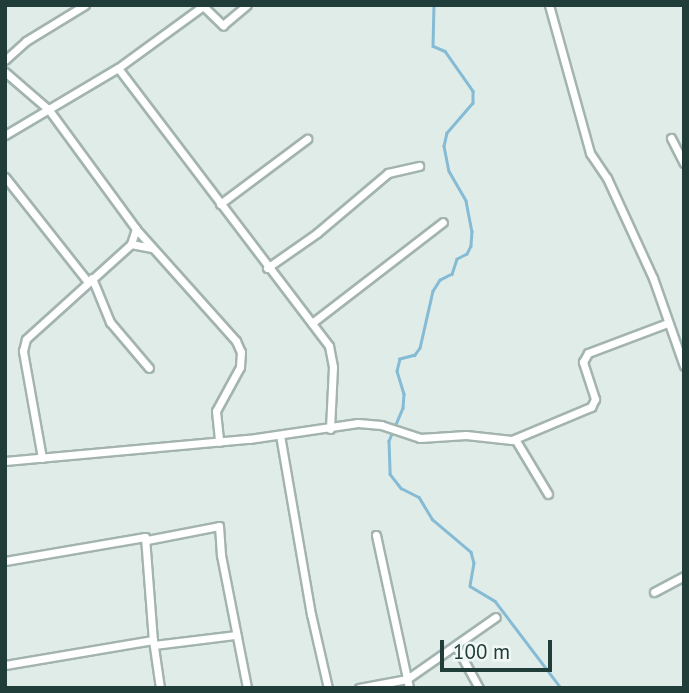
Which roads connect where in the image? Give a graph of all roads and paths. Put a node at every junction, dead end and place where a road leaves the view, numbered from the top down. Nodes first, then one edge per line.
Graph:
1 (85, 5) edge
2 (247, 5) edge
3 (549, 5) edge
4 (5, 60) edge
5 (118, 68) junction
6 (5, 72) edge
7 (49, 110) junction
8 (5, 135) edge
9 (671, 138) dead end
10 (307, 139) dead end
11 (684, 163) edge
12 (419, 166) dead end
13 (5, 177) edge
14 (220, 204) junction
15 (443, 222) dead end
16 (136, 229) junction
17 (131, 244) junction
18 (152, 248) junction
19 (267, 268) junction
20 (90, 280) junction
21 (313, 323) junction
22 (668, 323) junction
23 (684, 366) edge
24 (149, 368) dead end
25 (330, 429) junction
26 (280, 435) junction
27 (515, 439) junction
28 (219, 442) junction
29 (42, 458) junction
30 (5, 461) edge
31 (548, 494) dead end
32 (376, 535) dead end
33 (148, 540) junction
34 (5, 561) edge
35 (684, 576) edge
36 (654, 592) dead end
37 (496, 617) dead end
38 (236, 635) junction
39 (153, 643) junction
40 (456, 646) junction
41 (5, 665) edge
42 (407, 679) junction
43 (160, 688) edge
44 (247, 688) edge
45 (328, 688) edge
46 (359, 688) edge
47 (409, 688) edge
48 (480, 688) edge

1 - 4 street
2 - 5 street
3 - 22 street
5 - 7 street
5 - 14 street
6 - 7 street
7 - 8 street
7 - 16 street
9 - 11 street
10 - 14 street
12 - 19 street
13 - 20 street
14 - 19 street
15 - 21 street
16 - 17 street
16 - 18 street
17 - 18 street
17 - 20 street
18 - 28 street
19 - 21 street
20 - 24 street
20 - 29 street
21 - 25 street
22 - 23 street
22 - 27 street
25 - 26 street
25 - 27 street
26 - 28 street
26 - 45 street
27 - 31 street
28 - 29 street
29 - 30 street
32 - 42 street
33 - 34 street
33 - 38 street
33 - 39 street
35 - 36 street
37 - 40 street
38 - 39 street
38 - 44 street
39 - 41 street
39 - 43 street
40 - 42 street
40 - 48 street
42 - 46 street
42 - 47 street

